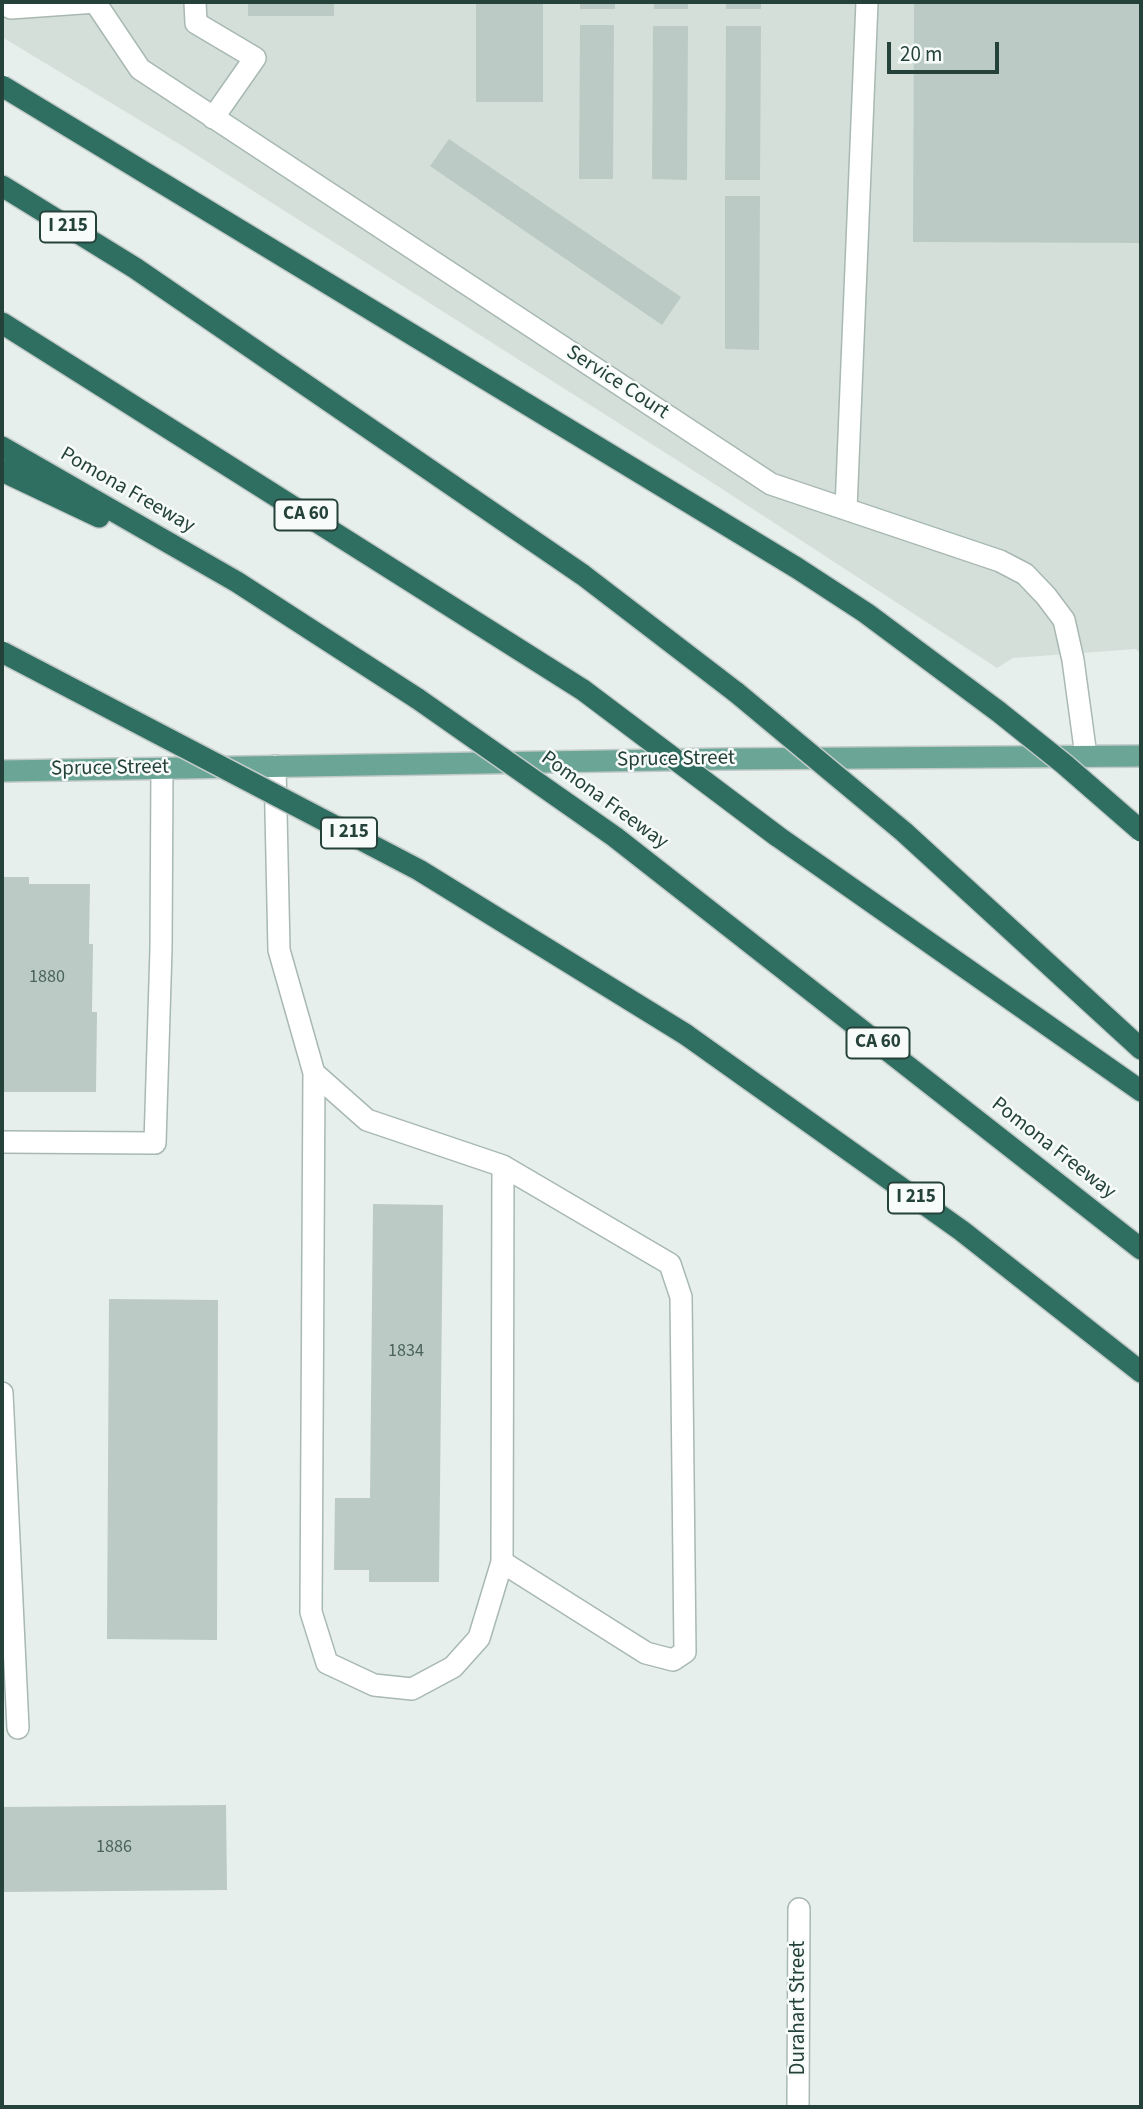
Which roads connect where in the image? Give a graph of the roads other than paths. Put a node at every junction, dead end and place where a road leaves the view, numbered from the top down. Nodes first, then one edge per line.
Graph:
1 (2, 2) edge
2 (96, 2) edge
3 (195, 2) edge
4 (867, 2) edge
5 (2, 86) edge
6 (213, 118) junction
7 (2, 186) edge
8 (2, 197) edge
9 (135, 268) junction
10 (2, 323) edge
11 (2, 447) edge
12 (2, 471) edge
13 (846, 509) junction
14 (237, 582) junction
15 (2, 652) edge
16 (1086, 756) junction
17 (1141, 756) edge
18 (275, 766) junction
19 (162, 769) junction
20 (2, 771) edge
21 (1141, 831) edge
22 (1141, 1049) edge
23 (314, 1073) junction
24 (1141, 1091) edge
25 (2, 1142) edge
26 (503, 1166) junction
27 (1141, 1248) edge
28 (1141, 1372) edge
29 (2, 1393) edge
30 (502, 1562) junction
31 (18, 1727) dead end
32 (799, 1909) dead end
33 (798, 2107) edge

1 - 2 street
2 - 6 street, Service Court
3 - 6 street
4 - 13 street
5 - 21 highway, bridge
6 - 13 street, Service Court
7 - 9 highway, I 215
8 - 9 highway
9 - 22 highway, I 215, bridge
10 - 24 highway, CA 60, bridge
11 - 14 highway, Pomona Freeway / CA 60
12 - 14 highway
13 - 16 street, Service Court
14 - 27 highway, Pomona Freeway / CA 60, bridge
15 - 28 highway, I 215, bridge
16 - 17 main road, Spruce Street
16 - 18 main road, Spruce Street
18 - 19 main road, Spruce Street
18 - 23 street
19 - 20 main road, Spruce Street
19 - 25 street
23 - 26 street
23 - 30 street
26 - 30 street
26 - 30 street
29 - 31 street
32 - 33 street, Durahart Street

